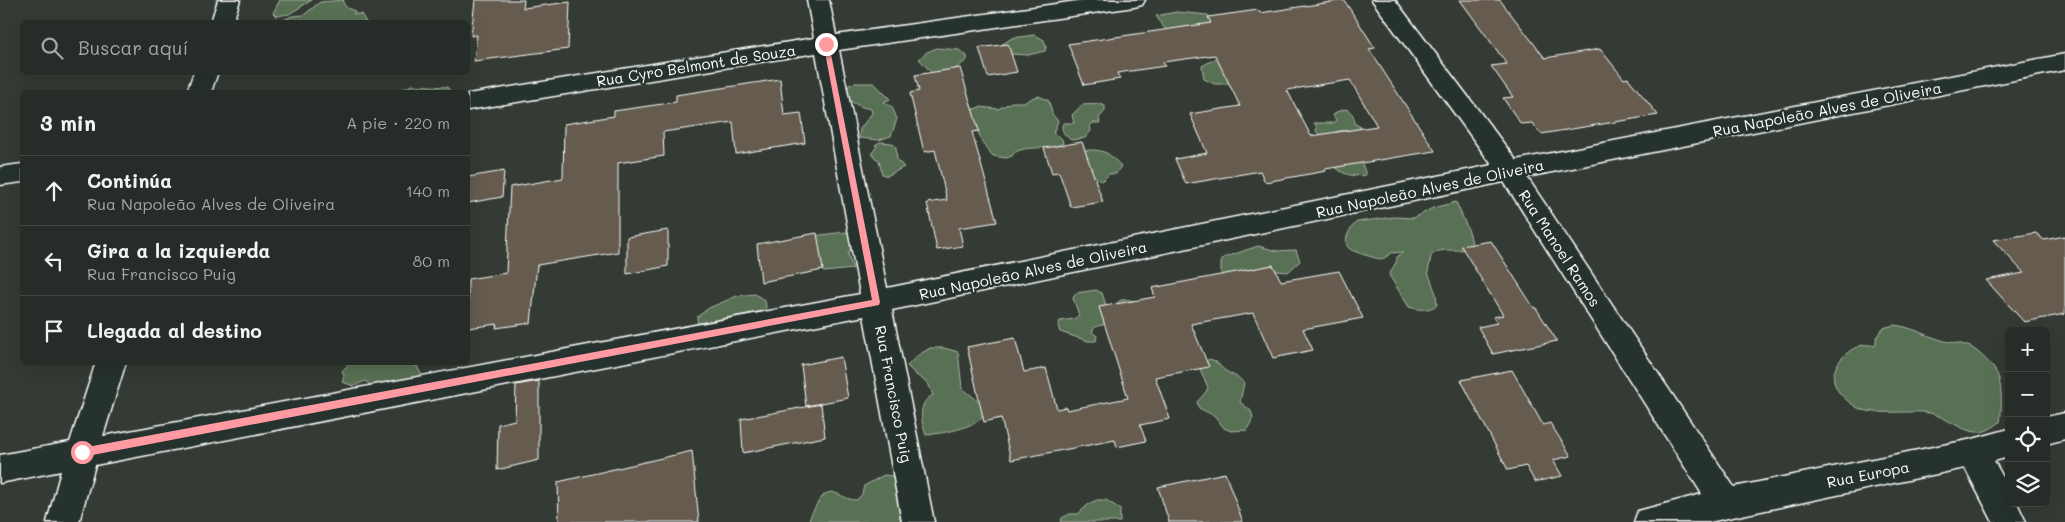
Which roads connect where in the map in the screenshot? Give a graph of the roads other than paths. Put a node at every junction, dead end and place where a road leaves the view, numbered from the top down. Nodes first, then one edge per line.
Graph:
1 (229, 0) edge
2 (818, 0) edge
3 (1134, 0) edge
4 (1383, 0) edge
5 (223, 20) edge
6 (826, 44) junction
7 (2065, 62) edge
8 (205, 75) edge
9 (200, 90) edge
10 (470, 102) edge
11 (1510, 171) junction
12 (20, 172) edge
13 (0, 176) edge
14 (876, 302) junction
15 (111, 365) edge
16 (2065, 426) edge
17 (2050, 430) edge
18 (2005, 443) edge
19 (82, 452) junction
20 (1973, 453) junction
21 (0, 469) edge
22 (1726, 503) junction
23 (63, 522) edge
24 (918, 522) edge
25 (1650, 522) edge
26 (2010, 522) edge

1 - 5 street
2 - 6 street, Rua Francisco Puig
3 - 6 street, Rua Cyro Belmont de Souza
4 - 11 street, Rua Manoel Ramos
6 - 10 street, Rua Cyro Belmont de Souza
6 - 14 street, Rua Francisco Puig
7 - 11 street, Rua Napoleão Alves de Oliveira
8 - 9 street
11 - 14 street, Rua Napoleão Alves de Oliveira
11 - 22 street, Rua Manoel Ramos
12 - 13 street
14 - 19 street, Rua Napoleão Alves de Oliveira
14 - 24 street, Rua Francisco Puig
15 - 19 street
16 - 17 street
18 - 20 street, Rua Europa
19 - 21 street, Rua Napoleão Alves de Oliveira
19 - 23 street
20 - 22 street, Rua Europa
20 - 26 street
22 - 25 street, Rua Europa

